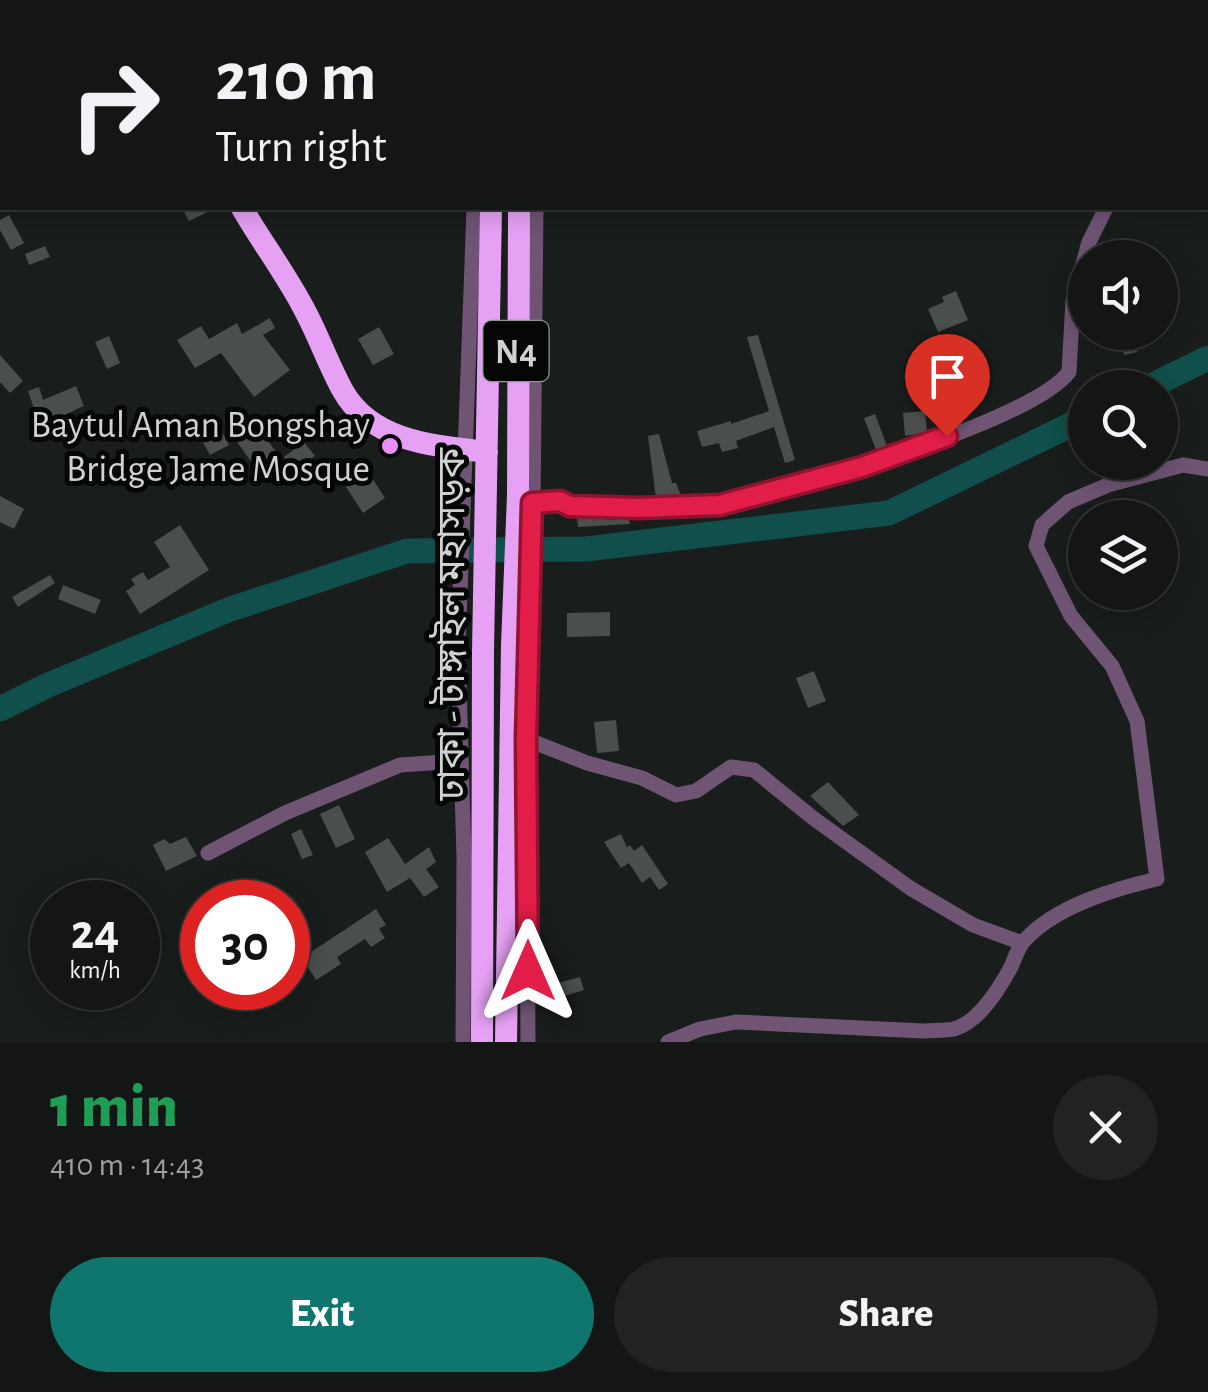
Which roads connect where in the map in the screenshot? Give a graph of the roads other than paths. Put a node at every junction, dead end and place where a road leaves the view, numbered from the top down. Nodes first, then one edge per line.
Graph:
1 (243, 210) edge
2 (519, 210) edge
3 (536, 210) edge
4 (1105, 210) edge
5 (491, 212) edge
6 (476, 451) junction
7 (1208, 469) edge
8 (525, 499) junction
9 (526, 739) junction
10 (459, 761) junction
11 (208, 853) dead end
12 (1022, 942) junction
13 (463, 1042) edge
14 (482, 1042) edge
15 (506, 1042) edge
16 (528, 1042) edge
17 (668, 1042) edge

1 - 6 highway
2 - 8 highway, N4
3 - 8 street
4 - 8 street
5 - 6 highway, ঢাকা - টাঙ্গাইল মহাসড়ক / N4
6 - 10 street
6 - 14 highway, ঢাকা - টাঙ্গাইল মহাসড়ক / N4
7 - 12 street
8 - 9 street
8 - 15 highway, ঢাকা - টাঙ্গাইল মহাসড়ক / N4
9 - 12 street
9 - 16 street
10 - 11 street
10 - 13 street
12 - 17 street

